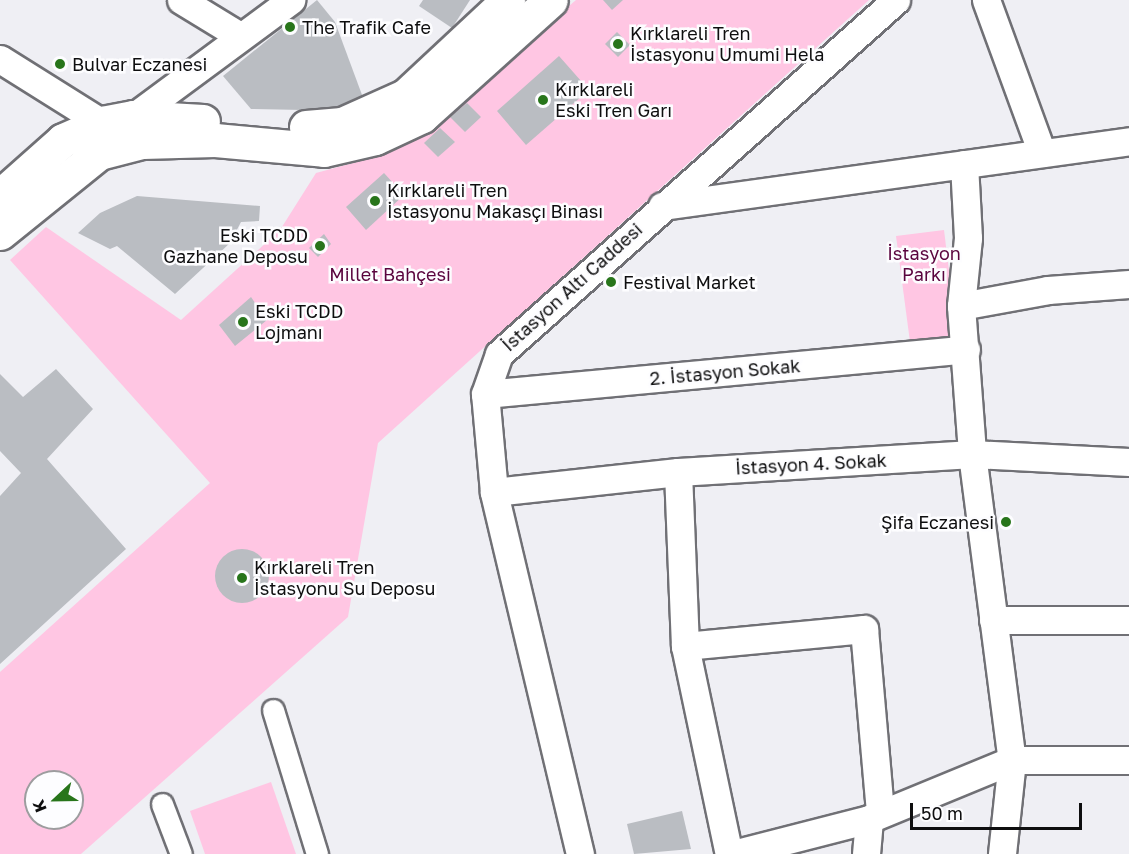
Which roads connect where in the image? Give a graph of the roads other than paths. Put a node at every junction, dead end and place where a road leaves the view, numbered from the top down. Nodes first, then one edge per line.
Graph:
1 (182, 0) edge
2 (291, 0) edge
3 (508, 0) edge
4 (896, 0) edge
5 (986, 0) edge
6 (547, 1) edge
7 (240, 36) junction
8 (0, 59) edge
9 (111, 131) junction
10 (1129, 141) edge
11 (1042, 153) junction
12 (963, 164) junction
13 (0, 196) edge
14 (662, 206) junction
15 (0, 233) edge
16 (1129, 284) edge
17 (961, 306) junction
18 (966, 350) junction
19 (485, 394) junction
20 (972, 454) junction
21 (1129, 462) edge
22 (678, 472) junction
23 (494, 492) junction
24 (993, 620) junction
25 (1129, 620) edge
26 (685, 646) junction
27 (273, 710) dead end
28 (1012, 760) junction
29 (1129, 760) edge
30 (162, 804) dead end
31 (874, 816) junction
32 (181, 854) edge
33 (317, 854) edge
34 (580, 854) edge
35 (731, 854) edge
36 (866, 854) edge
37 (1002, 854) edge

1 - 7 street
2 - 7 street
3 - 9 main road
4 - 14 street, İstasyon Altı Caddesi
5 - 11 street
6 - 9 main road
7 - 9 street
8 - 9 street
9 - 13 main road
9 - 15 main road
10 - 11 street
11 - 12 street
12 - 14 street
12 - 17 street
14 - 19 street, İstasyon Altı Caddesi
16 - 17 street
17 - 18 street
18 - 19 street, 2. İstasyon Sokak
18 - 20 street
19 - 23 street, İstasyon Altı Caddesi
20 - 21 street, İstasyon 4. Sokak
20 - 22 street, İstasyon 4. Sokak
20 - 24 street
22 - 23 street, İstasyon 4. Sokak
22 - 26 street
23 - 34 street, İstasyon Altı Caddesi
24 - 25 street
24 - 28 street
26 - 31 street
26 - 35 street
27 - 33 street
28 - 29 street
28 - 31 street
28 - 37 street
30 - 32 street
31 - 35 street
31 - 36 street

